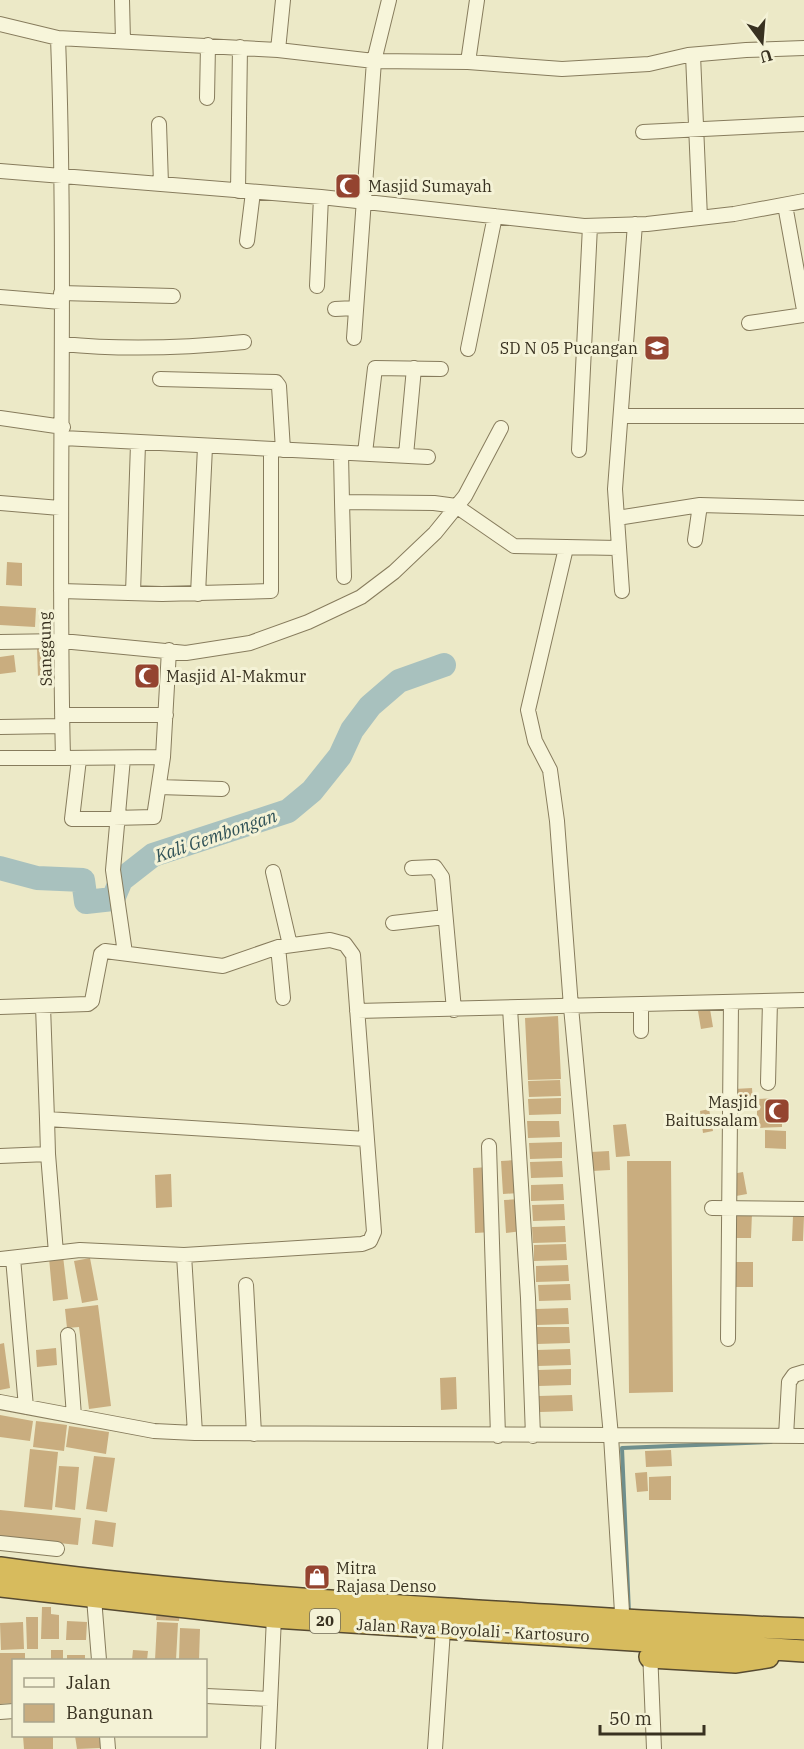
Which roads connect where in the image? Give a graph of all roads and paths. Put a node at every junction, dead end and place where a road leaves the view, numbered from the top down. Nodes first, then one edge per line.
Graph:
1 (122, 0) edge
2 (283, 0) edge
3 (389, 0) edge
4 (477, 0) edge
5 (0, 24) edge
6 (58, 38) junction
7 (123, 41) junction
8 (208, 45) junction
9 (240, 48) junction
10 (804, 48) edge
11 (278, 50) junction
12 (693, 55) junction
13 (374, 61) junction
14 (468, 62) junction
15 (207, 98) dead end
16 (159, 124) dead end
17 (804, 124) edge
18 (697, 128) junction
19 (643, 132) dead end
20 (0, 171) edge
21 (63, 175) junction
22 (161, 184) junction
23 (238, 190) junction
24 (253, 192) junction
25 (321, 197) junction
26 (362, 201) junction
27 (804, 201) edge
28 (785, 205) junction
29 (495, 216) junction
30 (700, 218) junction
31 (635, 224) junction
32 (582, 226) junction
33 (248, 241) dead end
34 (317, 286) dead end
35 (174, 296) dead end
36 (0, 297) edge
37 (61, 297) junction
38 (355, 308) junction
39 (335, 309) dead end
40 (804, 310) edge
41 (804, 315) edge
42 (749, 323) dead end
43 (354, 338) dead end
44 (244, 342) dead end
45 (62, 344) junction
46 (468, 349) dead end
47 (414, 368) junction
48 (441, 369) dead end
49 (160, 379) dead end
50 (622, 416) junction
51 (804, 416) edge
52 (0, 418) edge
53 (501, 428) dead end
54 (63, 433) junction
55 (138, 444) junction
56 (205, 447) junction
57 (277, 450) junction
58 (579, 450) dead end
59 (365, 453) junction
60 (340, 454) junction
61 (406, 455) junction
62 (428, 457) dead end
63 (342, 502) junction
64 (0, 503) edge
65 (699, 505) junction
66 (456, 506) junction
67 (60, 508) junction
68 (804, 508) edge
69 (616, 518) junction
70 (695, 540) dead end
71 (566, 548) junction
72 (618, 548) junction
73 (344, 577) dead end
74 (60, 591) junction
75 (622, 591) dead end
76 (133, 593) junction
77 (198, 594) junction
78 (62, 641) junction
79 (0, 642) edge
80 (169, 650) junction
81 (166, 715) junction
82 (62, 721) junction
83 (0, 727) edge
84 (164, 757) junction
85 (0, 758) edge
86 (63, 758) junction
87 (123, 758) junction
88 (79, 759) junction
89 (159, 788) junction
90 (222, 789) dead end
91 (118, 820) junction
92 (412, 868) dead end
93 (273, 872) dead end
94 (445, 917) junction
95 (393, 923) dead end
96 (284, 946) junction
97 (125, 953) junction
98 (283, 998) dead end
99 (804, 1000) edge
100 (770, 1001) junction
101 (731, 1002) junction
102 (641, 1005) junction
103 (43, 1006) junction
104 (571, 1006) junction
105 (0, 1007) edge
106 (510, 1008) junction
107 (454, 1010) junction
108 (357, 1011) junction
109 (641, 1031) dead end
110 (768, 1083) dead end
111 (47, 1119) junction
112 (366, 1139) junction
113 (489, 1146) dead end
114 (48, 1154) junction
115 (0, 1156) edge
116 (712, 1208) dead end
117 (730, 1209) junction
118 (804, 1209) edge
119 (56, 1253) junction
120 (184, 1255) junction
121 (7, 1258) edge
122 (246, 1285) dead end
123 (68, 1335) dead end
124 (728, 1339) dead end
125 (804, 1372) edge
126 (0, 1402) edge
127 (26, 1407) junction
128 (74, 1416) junction
129 (195, 1433) junction
130 (254, 1434) junction
131 (498, 1436) junction
132 (533, 1436) junction
133 (610, 1436) junction
134 (786, 1436) junction
135 (804, 1436) edge
136 (0, 1542) edge
137 (57, 1549) dead end
138 (0, 1568) edge
139 (0, 1586) edge
140 (94, 1599) junction
141 (274, 1617) junction
142 (804, 1629) edge
143 (443, 1630) junction
144 (623, 1630) junction
145 (650, 1640) junction
146 (795, 1651) edge
147 (99, 1659) edge
148 (207, 1696) edge
149 (269, 1699) junction
150 (268, 1749) edge
151 (435, 1749) edge
152 (654, 1749) edge

1 - 7 street
2 - 11 street
3 - 13 street
4 - 14 street
5 - 6 street
6 - 7 street
6 - 21 street, Sanggung
7 - 8 street
8 - 9 street
8 - 15 street
9 - 11 street
9 - 23 street
10 - 12 street
11 - 13 street
12 - 14 street
12 - 18 street
13 - 14 street
13 - 26 street
16 - 22 street
17 - 18 street
18 - 19 street
18 - 30 street
20 - 21 street
21 - 22 street
21 - 37 street, Sanggung
22 - 23 street
23 - 24 street
24 - 25 street
24 - 33 street
25 - 26 street
25 - 34 street
26 - 29 street
26 - 38 street
27 - 28 street
28 - 30 street
28 - 40 street
29 - 32 street
29 - 46 street
30 - 31 street
31 - 32 street
31 - 50 street
32 - 58 street
35 - 37 street
36 - 37 street
37 - 45 street, Sanggung
38 - 39 street
38 - 43 street
41 - 42 street
44 - 45 street
45 - 54 street, Sanggung
47 - 48 street
47 - 59 street
47 - 61 street
49 - 57 street
50 - 51 street
50 - 69 street
52 - 54 street
53 - 66 street
54 - 55 street
54 - 67 street, Sanggung
55 - 56 street
55 - 76 street
56 - 57 street
56 - 77 street
57 - 60 street
57 - 77 street
59 - 60 street
59 - 61 street
60 - 63 street
61 - 62 street
63 - 66 street
63 - 73 street
64 - 67 street
65 - 68 street
65 - 69 street
65 - 70 street
66 - 71 street
66 - 80 street
67 - 74 street, Sanggung
69 - 72 street
71 - 72 street
71 - 104 street
72 - 75 street
74 - 76 street
74 - 78 street, Sanggung
76 - 77 street
78 - 79 street
78 - 80 street
78 - 82 street, Sanggung
80 - 81 street
81 - 82 street
81 - 84 street
82 - 83 street
82 - 86 street, Sanggung
84 - 87 street
84 - 89 street
85 - 86 street
86 - 88 street
87 - 88 street
87 - 91 street
88 - 91 street
89 - 90 street
89 - 91 street
91 - 97 street
92 - 94 street
93 - 96 street
94 - 95 street
94 - 107 street
96 - 97 street
96 - 98 street
96 - 108 street
97 - 103 street
99 - 100 street
100 - 101 street
100 - 110 street
101 - 102 street
101 - 117 street
102 - 104 street
102 - 109 street
103 - 105 street
103 - 111 street
104 - 106 street
104 - 133 street
106 - 107 street
106 - 132 street
107 - 108 street
108 - 112 street
111 - 112 street
111 - 114 street
112 - 120 street
113 - 131 street
114 - 115 street
114 - 119 street
116 - 117 street
117 - 118 street
117 - 124 street
119 - 120 street
119 - 121 street
120 - 129 street
121 - 127 street
122 - 130 street
123 - 128 street
125 - 134 street
126 - 127 street
127 - 128 street
128 - 129 street
129 - 130 street
130 - 131 street
131 - 132 street
132 - 133 street
133 - 134 street
133 - 144 street
134 - 135 street
136 - 137 street
138 - 144 highway, Jalan Raya Boyolali - Kartosuro / 20
139 - 140 highway, Jalan Raya Boyolali - Kartosuro / 20
140 - 141 highway, Jalan Raya Boyolali - Kartosuro / 20
140 - 147 street
141 - 143 highway, Jalan Raya Boyolali - Kartosuro / 20
141 - 149 street
142 - 145 highway, Jalan Raya Boyolali - Kartosuro / 20
143 - 144 highway, Jalan Raya Boyolali - Kartosuro / 20
143 - 151 street
144 - 145 highway, Jalan Raya Boyolali - Kartosuro / 20
145 - 146 highway
145 - 152 street
148 - 149 street
149 - 150 street

